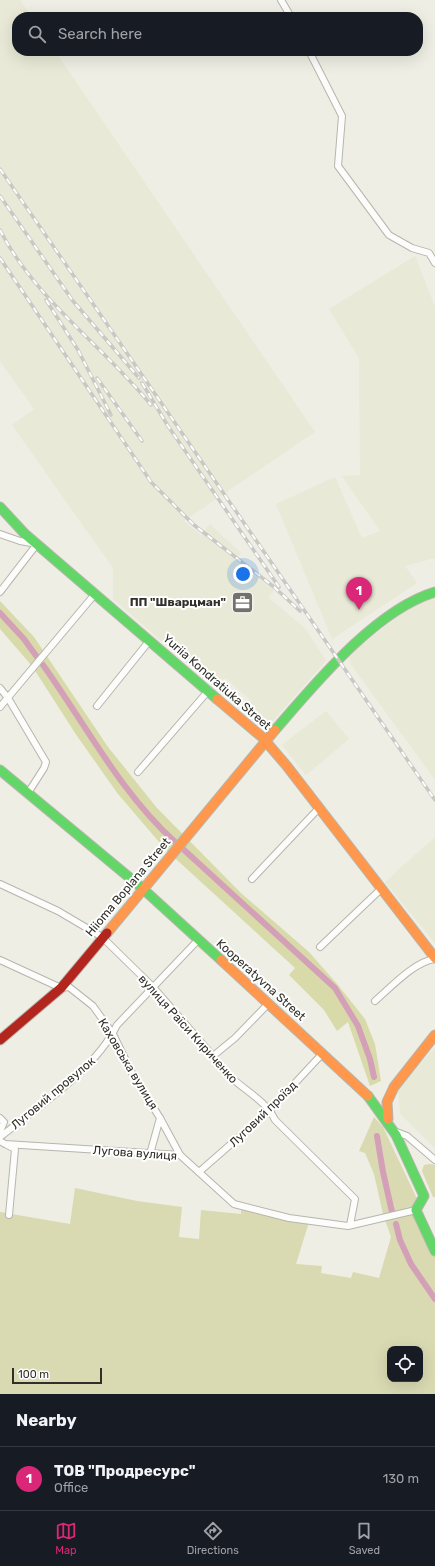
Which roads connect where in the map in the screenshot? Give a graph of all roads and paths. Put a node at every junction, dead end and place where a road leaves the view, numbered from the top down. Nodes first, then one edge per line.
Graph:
1 (282, 0) edge
2 (288, 12) edge
3 (312, 56) edge
4 (435, 263) edge
5 (0, 507) edge
6 (0, 534) edge
7 (37, 544) junction
8 (0, 592) edge
9 (435, 592) edge
10 (95, 594) junction
11 (150, 640) junction
12 (0, 688) edge
13 (209, 690) junction
14 (8, 698) junction
15 (98, 706) dead end
16 (0, 707) edge
17 (266, 741) junction
18 (0, 770) edge
19 (138, 772) dead end
20 (28, 793) junction
21 (319, 808) junction
22 (252, 879) dead end
23 (0, 884) edge
24 (142, 888) junction
25 (382, 888) junction
26 (102, 938) junction
27 (199, 939) junction
28 (320, 947) dead end
29 (435, 958) edge
30 (0, 960) edge
31 (153, 987) junction
32 (61, 988) junction
33 (375, 1001) dead end
34 (269, 1003) junction
35 (113, 1034) junction
36 (435, 1035) edge
37 (1, 1037) edge
38 (323, 1053) junction
39 (213, 1056) junction
40 (389, 1095) junction
41 (372, 1100) junction
42 (270, 1110) junction
43 (0, 1118) edge
44 (160, 1118) junction
45 (389, 1122) junction
46 (394, 1131) junction
47 (0, 1132) edge
48 (0, 1137) edge
49 (0, 1141) edge
50 (150, 1154) junction
51 (180, 1155) junction
52 (435, 1160) edge
53 (200, 1172) junction
54 (416, 1210) junction
55 (9, 1215) dead end
56 (350, 1225) junction
57 (435, 1251) edge

1 - 2 street
3 - 4 street
5 - 7 street, Yuriia Kondratiuka Street
6 - 7 street
7 - 8 street
7 - 10 street, Yuriia Kondratiuka Street
9 - 17 street, Hiioma Boplana Street
10 - 11 street, Yuriia Kondratiuka Street
10 - 14 street
11 - 13 street, Yuriia Kondratiuka Street
11 - 15 street
12 - 14 street
13 - 17 street, Yuriia Kondratiuka Street
13 - 19 street
14 - 16 street
14 - 20 street
17 - 21 street, Yuriia Kondratiuka Street
17 - 24 street, Hiioma Boplana Street
18 - 20 street, Kooperatyvna Street
20 - 24 street, Kooperatyvna Street
21 - 22 street
21 - 25 street, Yuriia Kondratiuka Street
23 - 26 street, вулиця Раїси Кириченко
24 - 26 street, Hiioma Boplana Street
24 - 27 street, Kooperatyvna Street
25 - 28 street
25 - 29 street, Yuriia Kondratiuka Street
26 - 31 street, вулиця Раїси Кириченко
26 - 32 street, Hiioma Boplana Street
27 - 31 street, Луговий провулок
27 - 34 street, Kooperatyvna Street
29 - 33 street
30 - 32 street, Каховська вулиця
31 - 35 street, Луговий провулок
31 - 39 street, вулиця Раїси Кириченко
32 - 35 street, Каховська вулиця
32 - 37 street, Hiioma Boplana Street
34 - 38 street, Kooperatyvna Street
34 - 39 street
35 - 44 street, Каховська вулиця
35 - 48 street, Луговий провулок
36 - 40 street
38 - 41 street, Kooperatyvna Street
38 - 42 street, Луговий проїзд
39 - 42 street, вулиця Раїси Кириченко
40 - 41 street
40 - 45 street
41 - 45 street, Kooperatyvna Street
42 - 53 street, Луговий проїзд
42 - 56 street, вулиця Раїси Кириченко
43 - 47 street
44 - 50 street, Каховська вулиця
44 - 51 street
45 - 46 street, Kooperatyvna Street
46 - 52 street
46 - 54 street, Kooperatyvna Street
49 - 50 street, Лугова вулиця
49 - 55 street
50 - 51 street, Лугова вулиця
51 - 53 street, Лугова вулиця
53 - 56 street, Лугова вулиця
54 - 56 street, Лугова вулиця
54 - 57 street

